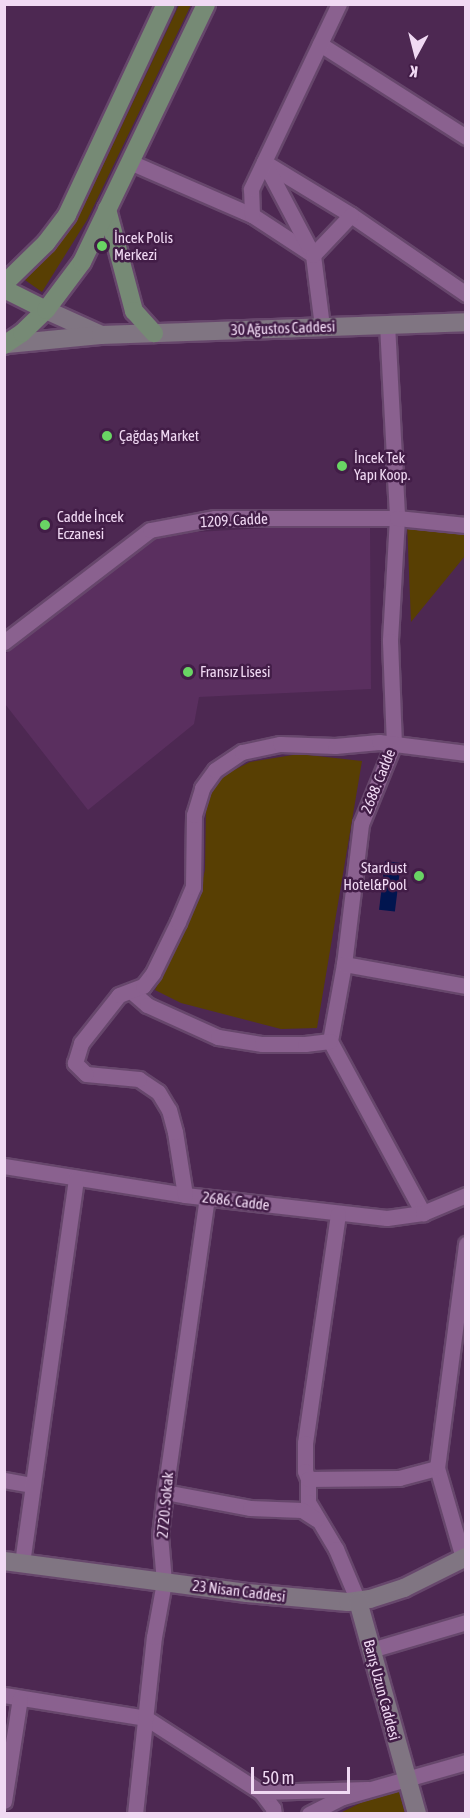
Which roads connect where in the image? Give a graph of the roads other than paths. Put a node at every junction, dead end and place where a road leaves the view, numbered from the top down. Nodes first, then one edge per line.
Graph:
1 (166, 4) edge
2 (206, 4) edge
3 (339, 4) edge
4 (320, 44) junction
5 (465, 137) edge
6 (130, 162) junction
7 (264, 162) junction
8 (107, 210) junction
9 (252, 215) junction
10 (351, 215) junction
11 (313, 255) junction
12 (4, 286) edge
13 (465, 294) edge
14 (46, 310) junction
15 (465, 322) edge
16 (387, 324) junction
17 (322, 326) junction
18 (154, 333) junction
19 (101, 335) junction
20 (5, 344) edge
21 (397, 518) junction
22 (465, 525) edge
23 (4, 642) edge
24 (394, 743) junction
25 (465, 753) edge
26 (344, 964) junction
27 (465, 986) edge
28 (131, 991) junction
29 (330, 1041) junction
30 (4, 1166) edge
31 (76, 1178) junction
32 (185, 1195) junction
33 (465, 1195) edge
34 (207, 1198) junction
35 (423, 1213) junction
36 (338, 1214) junction
37 (465, 1244) edge
38 (437, 1468) junction
39 (308, 1479) junction
40 (4, 1480) edge
41 (33, 1485) junction
42 (165, 1492) junction
43 (316, 1519) junction
44 (464, 1557) edge
45 (13, 1562) edge
46 (164, 1582) junction
47 (358, 1601) junction
48 (465, 1622) edge
49 (371, 1650) junction
50 (12, 1696) edge
51 (146, 1718) junction
52 (465, 1762) edge
53 (407, 1779) junction
54 (368, 1789) junction
55 (261, 1792) junction
56 (4, 1801) edge
57 (135, 1814) edge
58 (274, 1814) edge
59 (309, 1814) edge
60 (417, 1814) edge

1 - 12 main road
2 - 6 main road
3 - 4 street
4 - 5 street
4 - 7 street
6 - 8 main road
6 - 9 street
7 - 9 street
7 - 10 street
7 - 11 street
8 - 14 main road
8 - 18 main road
9 - 11 street
10 - 11 street
10 - 13 street
11 - 17 street
12 - 14 main road
14 - 19 main road, 30 Ağustos Caddesi
14 - 20 main road
15 - 16 main road, 30 Ağustos Caddesi
16 - 17 main road, 30 Ağustos Caddesi
16 - 21 street, 2688. Cadde
17 - 18 main road, 30 Ağustos Caddesi
18 - 19 main road, 30 Ağustos Caddesi
19 - 20 main road, 30 Ağustos Caddesi
21 - 22 street, 1209. Cadde
21 - 23 street, 1209. Cadde
21 - 24 street, 2688. Cadde
24 - 25 street
24 - 26 street, 2688. Cadde
24 - 28 street
26 - 27 street
26 - 29 street, 2688. Cadde
28 - 29 street
28 - 32 street
29 - 35 street
30 - 31 street, 2686. Cadde
31 - 32 street, 2686. Cadde
31 - 41 street
32 - 34 street, 2686. Cadde
33 - 35 street, 2686. Cadde
34 - 36 street, 2686. Cadde
34 - 42 street, 2720. Sokak
35 - 36 street, 2686. Cadde
36 - 39 street
37 - 38 street
38 - 39 street
38 - 44 street
39 - 43 street
40 - 41 street
41 - 45 street
42 - 43 street
42 - 46 street, 2720. Sokak
43 - 47 street
44 - 47 main road, 23 Nisan Caddesi
45 - 46 main road, 23 Nisan Caddesi
46 - 47 main road, 23 Nisan Caddesi
46 - 51 street, 2720. Sokak
47 - 49 main road, Barış Uzun Caddesi
48 - 49 street
49 - 53 main road, Barış Uzun Caddesi
50 - 51 street
50 - 56 street
51 - 55 street
51 - 57 street, 2720. Sokak
52 - 53 street
53 - 54 street
53 - 60 main road, Barış Uzun Caddesi
54 - 55 street
54 - 59 street
55 - 58 street

